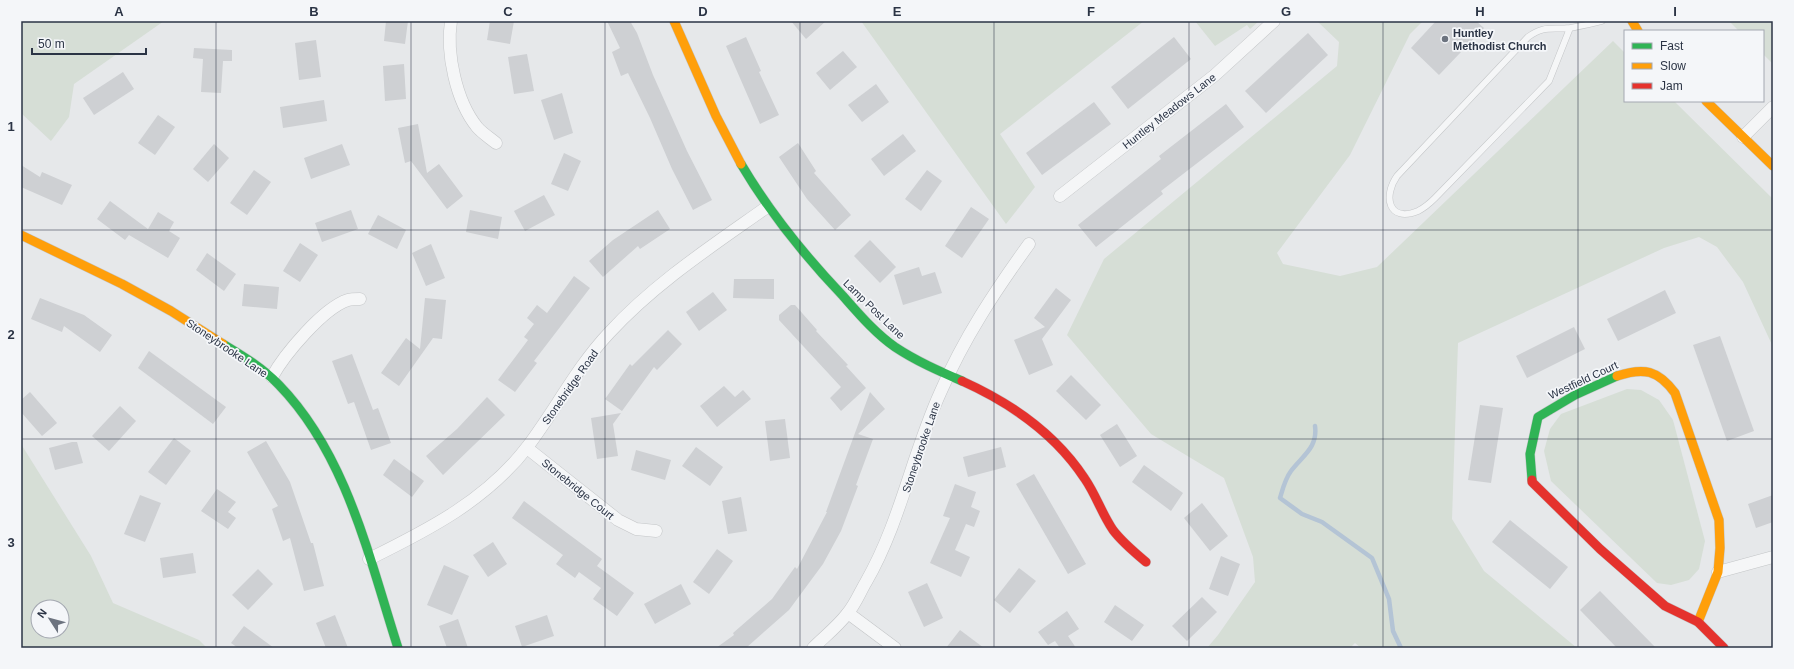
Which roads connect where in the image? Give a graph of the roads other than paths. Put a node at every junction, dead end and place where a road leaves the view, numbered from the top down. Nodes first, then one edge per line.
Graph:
1 (451, 21) edge
2 (674, 21) edge
3 (1274, 21) edge
4 (1602, 21) edge
5 (1632, 21) edge
6 (1570, 28) junction
7 (1637, 30) edge
8 (1707, 102) edge
9 (1773, 107) edge
10 (1744, 137) junction
11 (496, 143) dead end
12 (1773, 166) edge
13 (1060, 196) dead end
14 (767, 207) junction
15 (21, 235) edge
16 (1029, 244) dead end
17 (360, 299) dead end
18 (949, 375) junction
19 (272, 378) junction
20 (527, 448) junction
21 (656, 531) dead end
22 (1773, 557) edge
23 (369, 559) junction
24 (1146, 562) dead end
25 (1718, 572) junction
26 (848, 613) junction
27 (1698, 622) junction
28 (398, 648) edge
29 (813, 648) edge
30 (895, 648) edge
31 (1724, 648) edge

1 - 11 street
2 - 14 street, Lamp Post Lane
3 - 13 street, Huntley Meadows Lane
4 - 6 lane
5 - 7 street
6 - 6 lane
8 - 10 street
9 - 10 street
10 - 12 street
14 - 18 street, Lamp Post Lane
14 - 20 street, Stonebridge Road
15 - 19 street, Stoneybrooke Lane
16 - 18 street, Stoneybrooke Lane
17 - 19 street
18 - 24 street, Lamp Post Lane
18 - 26 street, Stoneybrooke Lane
19 - 23 street, Stoneybrooke Lane
20 - 21 street, Stonebridge Court
20 - 23 street, Stonebridge Road
22 - 25 street
23 - 28 street, Stoneybrooke Lane
25 - 27 street, Westfield Court
25 - 27 street, Westfield Court
26 - 29 street, Stoneybrooke Lane
26 - 30 street
27 - 31 street, Westfield Court

